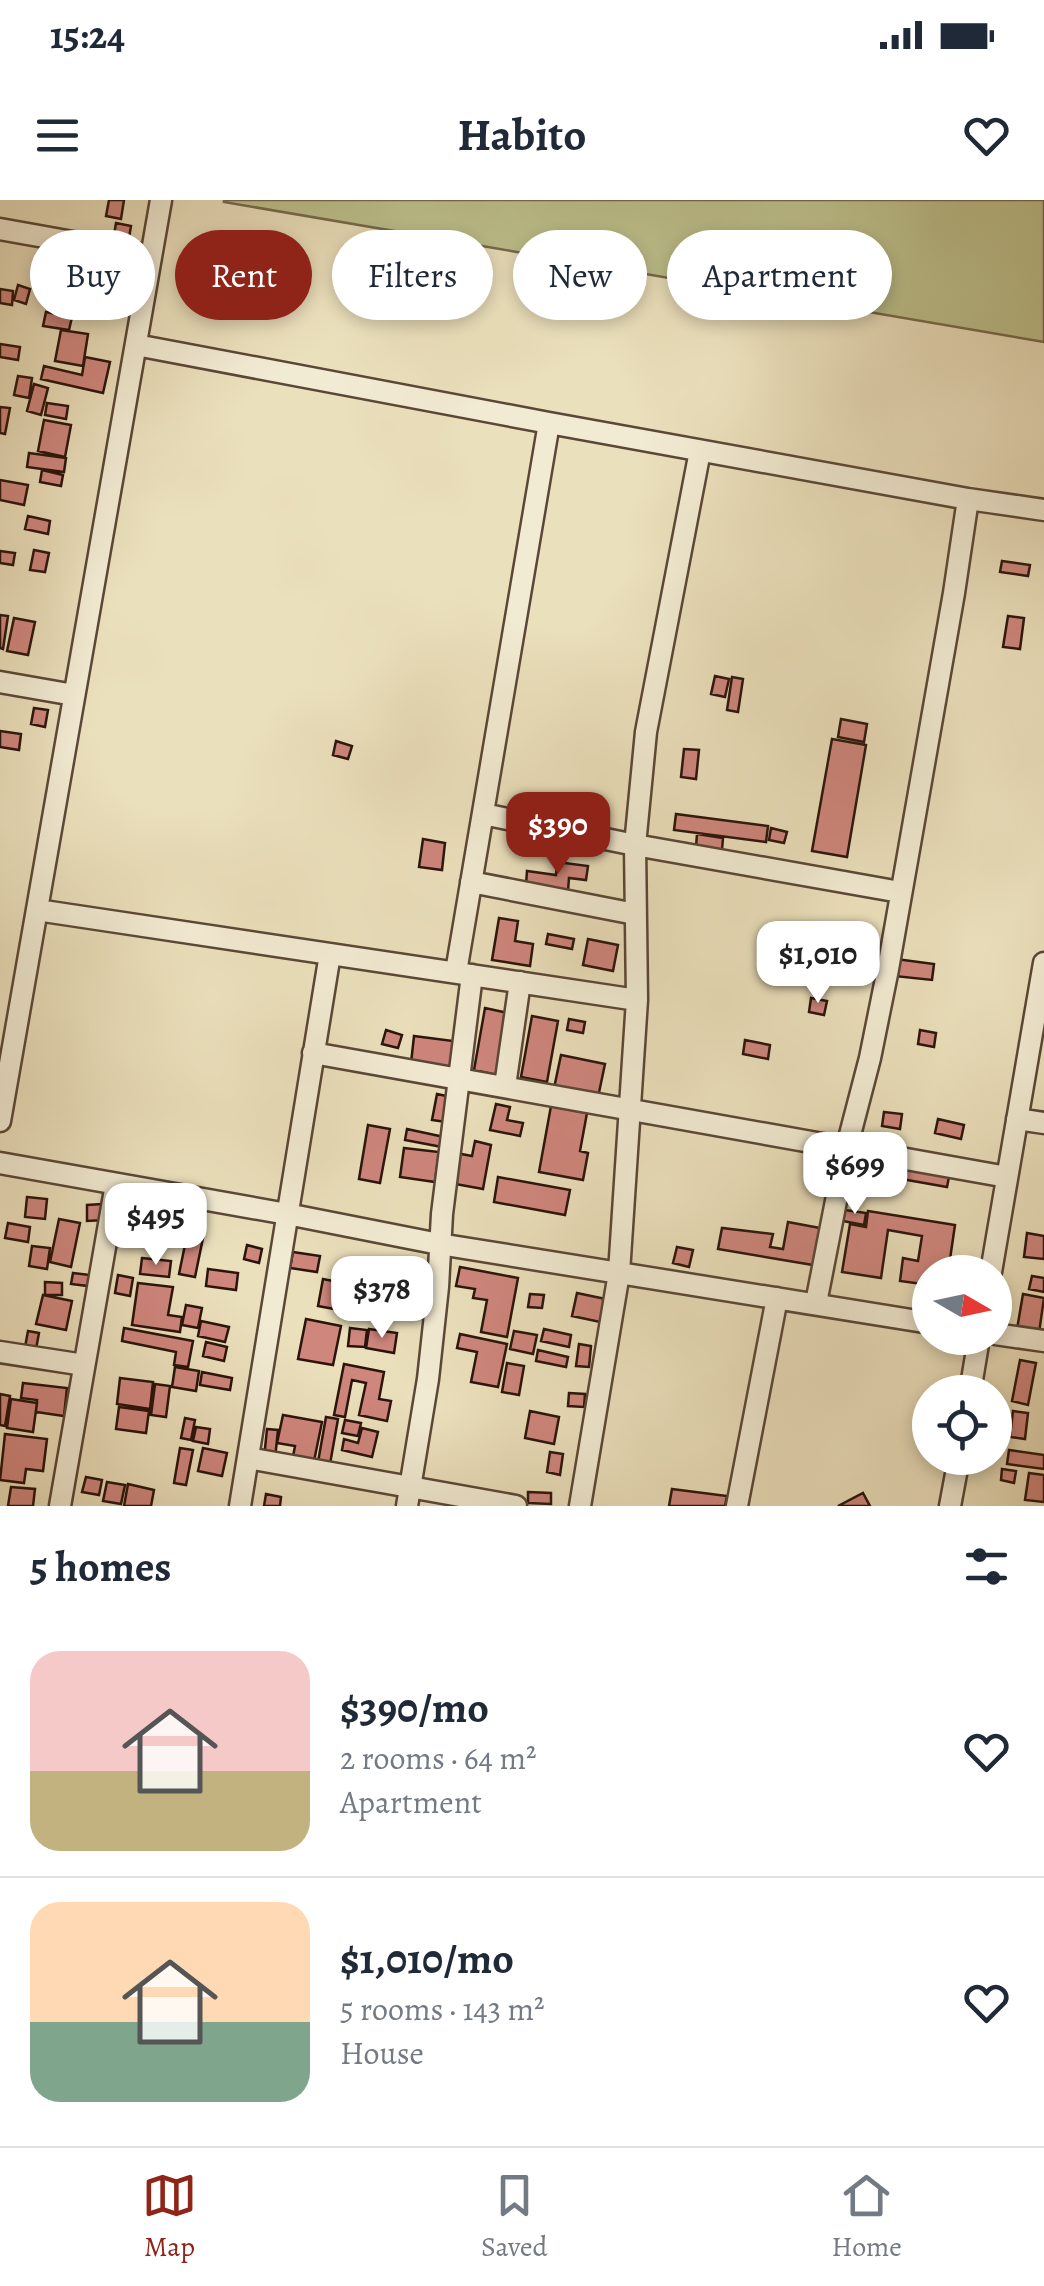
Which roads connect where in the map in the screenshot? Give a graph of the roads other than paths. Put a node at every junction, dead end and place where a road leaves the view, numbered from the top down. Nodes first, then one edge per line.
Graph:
1 (161, 200) edge
2 (0, 230) edge
3 (155, 234) edge
4 (30, 235) edge
5 (140, 320) edge
6 (136, 345) junction
7 (549, 424) junction
8 (700, 451) junction
9 (968, 499) junction
10 (1044, 510) edge
11 (0, 682) edge
12 (74, 695) junction
13 (482, 814) junction
14 (635, 845) junction
15 (471, 882) junction
16 (900, 892) junction
17 (37, 910) junction
18 (634, 914) junction
19 (330, 954) junction
20 (1044, 963) edge
21 (464, 974) junction
22 (520, 982) junction
23 (637, 1000) junction
24 (313, 1052) junction
25 (459, 1078) junction
26 (505, 1086) junction
27 (631, 1111) junction
28 (1016, 1119) junction
29 (0, 1121) edge
30 (1044, 1123) edge
31 (846, 1150) junction
32 (0, 1163) edge
33 (1007, 1177) junction
34 (116, 1184) junction
35 (288, 1214) junction
36 (439, 1244) junction
37 (993, 1255) edge
38 (620, 1272) junction
39 (778, 1298) junction
40 (816, 1303) junction
41 (912, 1319) edge
42 (1012, 1336) edge
43 (1044, 1341) edge
44 (0, 1352) edge
45 (84, 1365) junction
46 (248, 1458) junction
47 (956, 1475) edge
48 (409, 1497) edge
49 (60, 1506) edge
50 (240, 1506) edge
51 (516, 1506) edge
52 (580, 1506) edge
53 (737, 1506) edge
54 (950, 1506) edge

1 - 3 street
2 - 4 street
5 - 6 street
6 - 7 street
6 - 12 street
7 - 8 street
7 - 13 street
8 - 9 street
8 - 14 street
9 - 10 street
9 - 16 street
11 - 12 street
12 - 17 street
13 - 14 street
13 - 15 street
14 - 16 street
14 - 18 street
15 - 18 street
15 - 21 street
16 - 31 street
17 - 19 street
17 - 29 street
18 - 23 street
19 - 21 street
19 - 24 street
20 - 28 street
21 - 22 street
21 - 25 street
22 - 23 street
22 - 26 street
23 - 27 street
24 - 25 street
24 - 35 street
25 - 26 street
25 - 36 street
26 - 27 street
27 - 31 street
27 - 38 street
28 - 30 street
28 - 33 street
31 - 33 street
31 - 40 street
32 - 34 street
33 - 37 street
34 - 35 street
34 - 45 street
35 - 36 street
35 - 46 street
36 - 38 street
36 - 48 street
38 - 39 street
38 - 52 street
39 - 40 street
39 - 53 street
40 - 41 street
42 - 43 street
44 - 45 street
45 - 49 street
46 - 48 street
46 - 50 street
47 - 54 street
48 - 51 street

